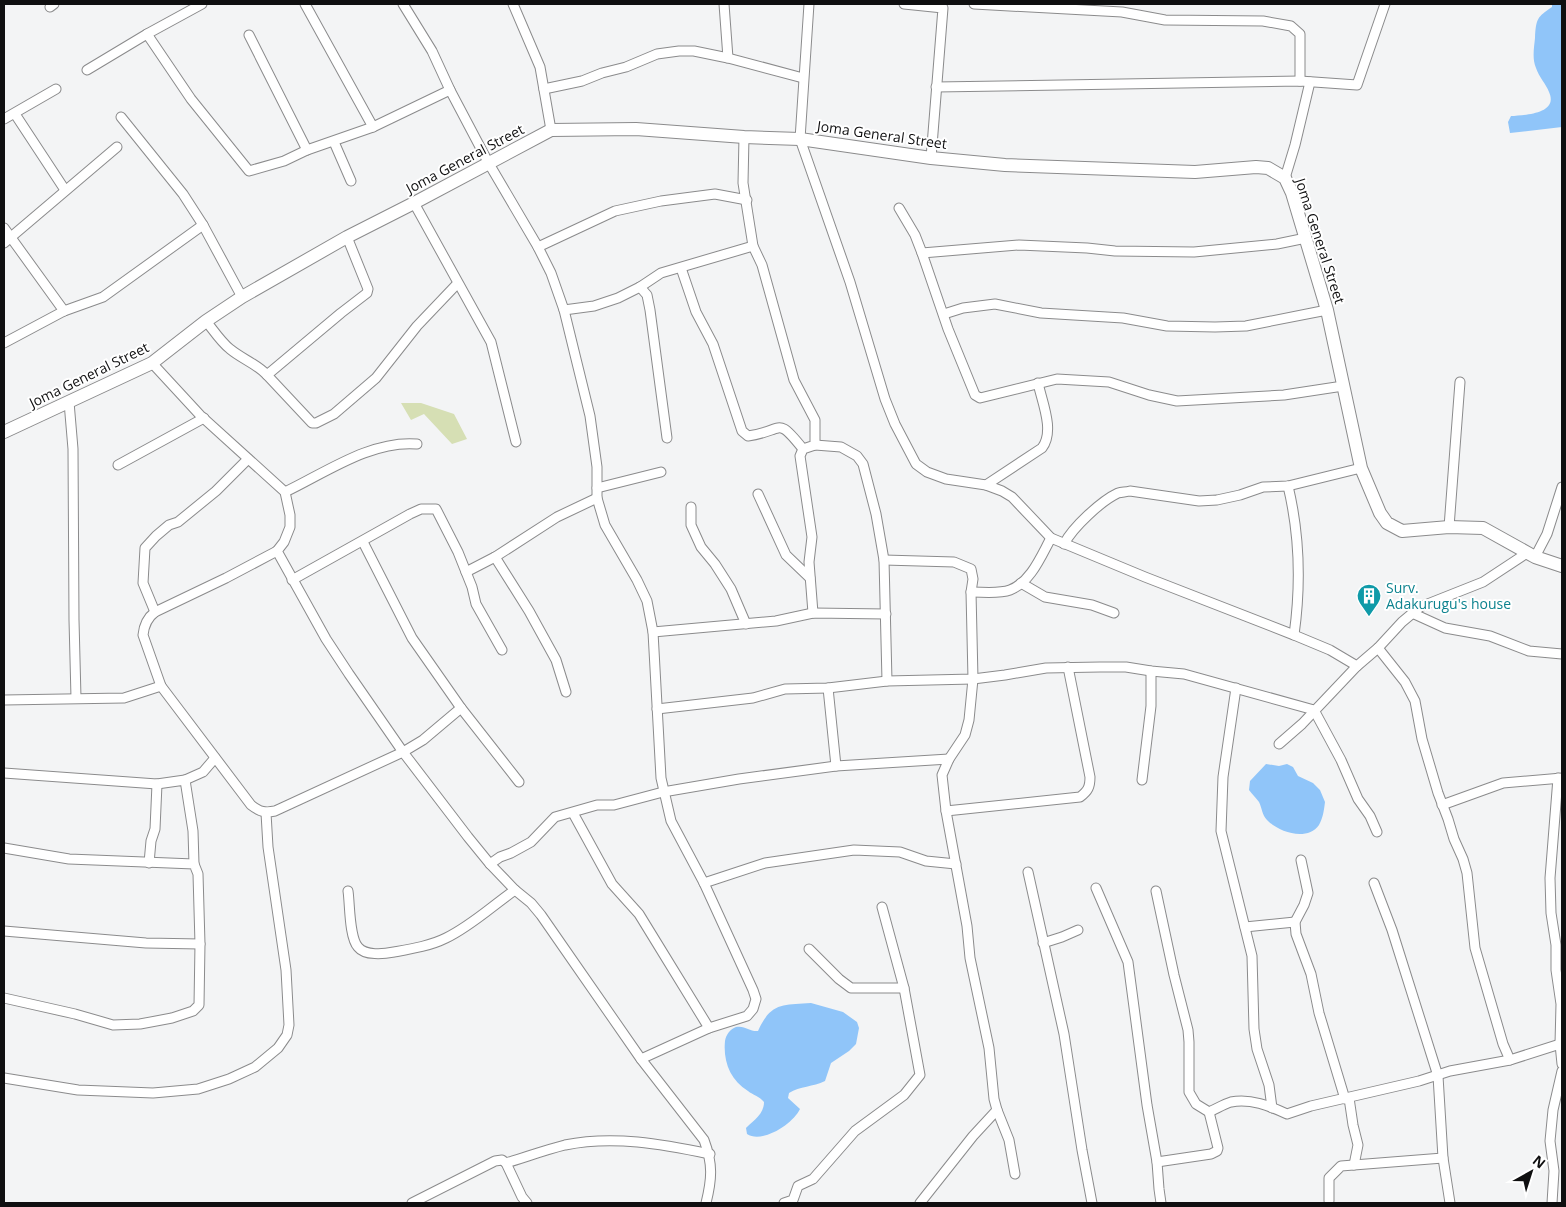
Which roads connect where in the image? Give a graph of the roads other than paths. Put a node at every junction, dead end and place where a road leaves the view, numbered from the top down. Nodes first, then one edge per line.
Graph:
1 (202, 4) edge
2 (305, 4) edge
3 (403, 4) edge
4 (513, 4) edge
5 (724, 4) edge
6 (809, 4) edge
7 (904, 4) edge
8 (974, 4) edge
9 (1385, 4) edge
10 (944, 6) edge
11 (147, 34) junction
12 (250, 34) dead end
13 (728, 58) junction
14 (87, 70) dead end
15 (803, 78) junction
16 (1300, 81) junction
17 (1310, 82) junction
18 (936, 87) junction
19 (544, 89) junction
20 (56, 90) dead end
21 (450, 90) junction
22 (14, 114) junction
23 (122, 117) dead end
24 (4, 119) edge
25 (373, 128) junction
26 (550, 130) junction
27 (744, 138) junction
28 (800, 139) junction
29 (334, 142) junction
30 (117, 147) dead end
31 (307, 150) junction
32 (931, 158) junction
33 (488, 162) junction
34 (1285, 178) junction
35 (351, 181) dead end
36 (65, 190) junction
37 (747, 200) junction
38 (414, 203) junction
39 (899, 208) dead end
40 (202, 225) junction
41 (4, 228) edge
42 (347, 237) junction
43 (1306, 238) junction
44 (8, 240) edge
45 (753, 246) junction
46 (538, 247) junction
47 (922, 253) junction
48 (681, 268) junction
49 (457, 284) junction
50 (640, 287) junction
51 (242, 297) junction
52 (564, 310) junction
53 (1327, 310) junction
54 (64, 311) junction
55 (944, 314) junction
56 (206, 321) junction
57 (4, 343) edge
58 (152, 363) junction
59 (267, 375) junction
60 (1460, 382) dead end
61 (1038, 383) junction
62 (1344, 386) junction
63 (69, 402) junction
64 (204, 418) junction
65 (4, 432) edge
66 (667, 438) dead end
67 (516, 442) dead end
68 (417, 444) dead end
69 (815, 445) junction
70 (804, 449) junction
71 (248, 459) junction
72 (118, 465) dead end
73 (1361, 468) junction
74 (662, 472) dead end
75 (986, 485) junction
76 (1288, 486) junction
77 (597, 488) junction
78 (1562, 488) edge
79 (285, 492) junction
80 (758, 494) dead end
81 (597, 498) junction
82 (691, 506) dead end
83 (1449, 527) junction
84 (1051, 538) junction
85 (363, 542) junction
86 (1064, 544) junction
87 (277, 551) junction
88 (1531, 555) junction
89 (495, 558) junction
90 (884, 560) junction
91 (1562, 566) edge
92 (466, 572) junction
93 (810, 578) junction
94 (292, 580) junction
95 (1021, 583) junction
96 (971, 592) junction
97 (155, 612) junction
98 (814, 613) junction
99 (1114, 613) dead end
100 (1412, 613) junction
101 (886, 614) junction
102 (746, 624) junction
103 (654, 632) junction
104 (1294, 635) junction
105 (1378, 648) junction
106 (502, 650) dead end
107 (1562, 654) edge
108 (1357, 666) junction
109 (1068, 667) junction
110 (1151, 671) junction
111 (973, 679) junction
112 (887, 681) junction
113 (161, 686) junction
114 (828, 688) junction
115 (1236, 688) junction
116 (566, 692) dead end
117 (76, 698) junction
118 (4, 700) edge
119 (461, 708) junction
120 (657, 710) junction
121 (1314, 710) junction
122 (1279, 744) dead end
123 (403, 752) junction
124 (215, 758) junction
125 (949, 760) junction
126 (836, 766) junction
127 (4, 773) edge
128 (1560, 778) edge
129 (185, 780) junction
130 (1142, 780) dead end
131 (519, 782) dead end
132 (157, 784) junction
133 (663, 792) junction
134 (1442, 805) junction
135 (946, 811) junction
136 (266, 813) junction
137 (573, 813) junction
138 (1377, 832) dead end
139 (4, 848) edge
140 (1301, 860) dead end
141 (149, 863) junction
142 (194, 864) junction
143 (490, 864) junction
144 (956, 864) junction
145 (1028, 872) dead end
146 (704, 883) junction
147 (1374, 883) dead end
148 (1096, 888) dead end
149 (514, 890) junction
150 (1156, 890) dead end
151 (348, 891) dead end
152 (882, 907) dead end
153 (1295, 922) junction
154 (1245, 927) junction
155 (1078, 930) dead end
156 (4, 931) edge
157 (1043, 942) junction
158 (200, 944) junction
159 (1559, 945) edge
160 (809, 949) dead end
161 (904, 988) junction
162 (4, 998) edge
163 (709, 1028) junction
164 (1560, 1044) junction
165 (641, 1059) junction
166 (1510, 1060) junction
167 (1562, 1064) edge
168 (1562, 1072) edge
169 (1438, 1076) junction
170 (4, 1078) edge
171 (1347, 1098) junction
172 (1272, 1108) junction
173 (997, 1110) junction
174 (1209, 1112) junction
175 (710, 1154) junction
176 (1443, 1158) junction
177 (1157, 1162) junction
178 (506, 1163) junction
179 (1354, 1165) junction
180 (1015, 1174) dead end
181 (1329, 1201) dead end
182 (790, 1202) edge
183 (412, 1203) edge
184 (527, 1203) edge
185 (706, 1203) edge
186 (920, 1203) edge
187 (1092, 1203) edge
188 (1161, 1203) edge
189 (1450, 1203) edge
190 (1552, 1203) edge

1 - 11 street
2 - 25 street
3 - 21 street
4 - 19 street
5 - 13 street
6 - 15 street
7 - 10 street
8 - 16 street
9 - 17 street
10 - 18 street
11 - 14 street
11 - 31 street
12 - 31 street
13 - 15 street
13 - 19 street
15 - 28 street
16 - 17 street
16 - 18 street
17 - 34 street
18 - 32 street
19 - 26 street
20 - 22 street
21 - 25 street
21 - 33 street
22 - 24 street
22 - 36 street
23 - 40 street
25 - 29 street
26 - 27 street, Joma General Street
26 - 33 street, Joma General Street
27 - 28 street, Joma General Street
27 - 37 street
28 - 32 street, Joma General Street
28 - 75 street
29 - 31 street
29 - 35 street
30 - 36 street
32 - 34 street, Joma General Street
33 - 38 street, Joma General Street
33 - 46 street
34 - 43 street, Joma General Street
36 - 44 street
37 - 45 street
37 - 46 street
38 - 42 street, Joma General Street
38 - 49 street
39 - 47 street
40 - 51 street
40 - 54 street
41 - 44 street
42 - 51 street, Joma General Street
42 - 59 street
43 - 47 street
43 - 53 street, Joma General Street
44 - 54 street
45 - 48 street
45 - 69 street
46 - 52 street
47 - 55 street
48 - 50 street
48 - 70 street
49 - 59 street
49 - 67 street
50 - 52 street
50 - 66 street
51 - 56 street, Joma General Street
52 - 77 street
53 - 55 street
53 - 62 street, Joma General Street
54 - 57 street
55 - 61 street
56 - 58 street, Joma General Street
56 - 59 street
58 - 63 street, Joma General Street
58 - 64 street
60 - 83 street
61 - 62 street
61 - 75 street
62 - 73 street, Joma General Street
63 - 65 street, Joma General Street
63 - 117 street
64 - 71 street
64 - 72 street
68 - 79 street
69 - 70 street
69 - 90 street
70 - 93 street
71 - 79 street
71 - 97 street
73 - 76 street
73 - 83 street, Joma General Street
74 - 77 street
75 - 84 street
76 - 86 street
76 - 104 street
77 - 81 street
78 - 88 street
79 - 87 street
80 - 93 street
81 - 89 street
81 - 103 street
82 - 102 street
83 - 88 street, Joma General Street
84 - 86 street
84 - 95 street
85 - 92 street
85 - 94 street
85 - 119 street
86 - 104 street
87 - 94 street
87 - 97 street
88 - 91 street, Joma General Street
88 - 100 street
89 - 92 street
89 - 116 street
90 - 96 street
90 - 101 street
92 - 106 street
93 - 98 street
94 - 123 street
95 - 96 street
95 - 99 street
96 - 111 street
97 - 113 street
98 - 101 street
98 - 102 street
100 - 105 street
100 - 107 street
101 - 112 street
102 - 103 street
103 - 120 street
104 - 108 street
105 - 108 street
105 - 134 street
108 - 121 street
109 - 110 street
109 - 111 street
109 - 135 street
110 - 115 street
110 - 130 street
111 - 112 street
111 - 125 street
112 - 114 street
113 - 117 street
113 - 124 street
114 - 120 street
114 - 126 street
115 - 121 street
115 - 154 street
117 - 118 street
119 - 123 street
119 - 131 street
120 - 133 street
121 - 122 street
121 - 138 street
123 - 136 street
123 - 143 street
124 - 129 street
124 - 136 street
125 - 126 street
125 - 135 street
126 - 133 street
127 - 132 street
128 - 134 street
128 - 159 street
129 - 132 street
129 - 142 street
132 - 141 street
133 - 137 street
133 - 146 street
134 - 166 street
135 - 144 street
136 - 170 street
137 - 143 street
137 - 163 street
139 - 141 street
140 - 153 street
141 - 142 street
142 - 158 street
143 - 149 street
144 - 146 street
144 - 173 street
145 - 157 street
146 - 163 street
147 - 169 street
148 - 177 street
149 - 151 street
149 - 165 street
150 - 174 street
152 - 161 street
153 - 154 street
153 - 171 street
154 - 172 street
155 - 157 street
156 - 158 street
157 - 187 street
158 - 162 street
159 - 164 street
160 - 161 street
161 - 182 street
163 - 165 street
164 - 166 street
164 - 167 street
165 - 175 street
166 - 169 street
168 - 190 street
169 - 171 street
169 - 176 street
171 - 172 street
171 - 179 street
172 - 174 street
173 - 180 street
173 - 186 street
174 - 177 street
175 - 178 street
175 - 185 street
176 - 179 street
176 - 189 street
177 - 188 street
178 - 183 street
178 - 184 street
179 - 181 street

